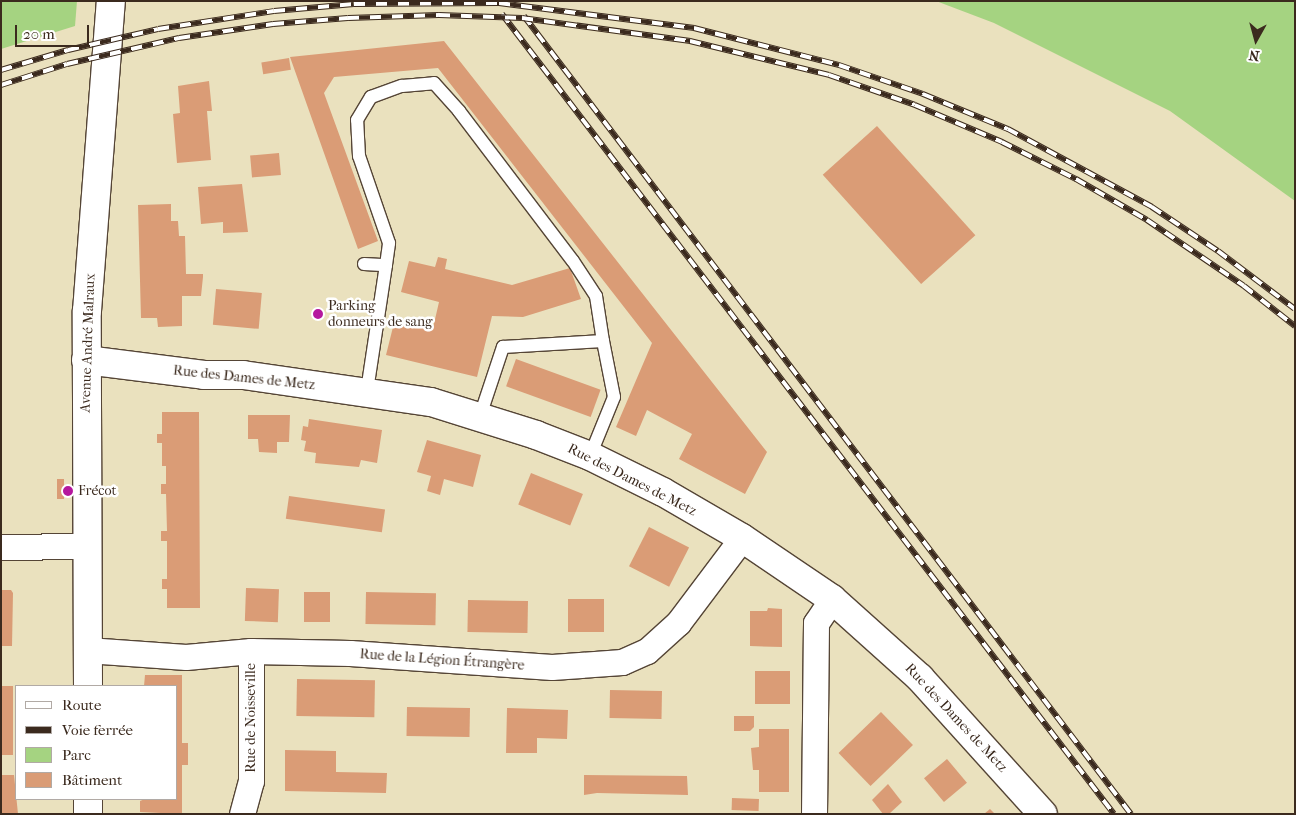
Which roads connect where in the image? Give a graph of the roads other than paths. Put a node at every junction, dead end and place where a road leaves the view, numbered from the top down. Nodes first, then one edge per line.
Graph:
1 (111, 1) edge
2 (364, 264) dead end
3 (386, 265) junction
4 (603, 341) junction
5 (86, 360) junction
6 (367, 391) junction
7 (480, 416) junction
8 (590, 456) junction
9 (742, 538) junction
10 (88, 546) junction
11 (1, 547) edge
12 (832, 599) junction
13 (88, 650) junction
14 (251, 651) junction
15 (88, 685) edge
16 (88, 800) edge
17 (88, 814) edge
18 (242, 814) edge
19 (814, 814) edge
20 (1043, 814) edge

1 - 5 street, Avenue André Malraux
2 - 3 lane
3 - 4 lane
3 - 6 lane
4 - 7 lane
4 - 8 lane
5 - 6 street, Rue des Dames de Metz
5 - 10 street, Avenue André Malraux
6 - 7 street, Rue des Dames de Metz
7 - 8 street, Rue des Dames de Metz
8 - 9 street, Rue des Dames de Metz
9 - 12 street, Rue des Dames de Metz
9 - 14 street, Rue de la Légion Étrangère
10 - 11 street
10 - 13 street, Avenue André Malraux
12 - 19 street
12 - 20 street, Rue des Dames de Metz
13 - 14 street, Rue de la Légion Étrangère
13 - 15 street, Avenue André Malraux
14 - 18 street, Rue de Noisseville
16 - 17 street

